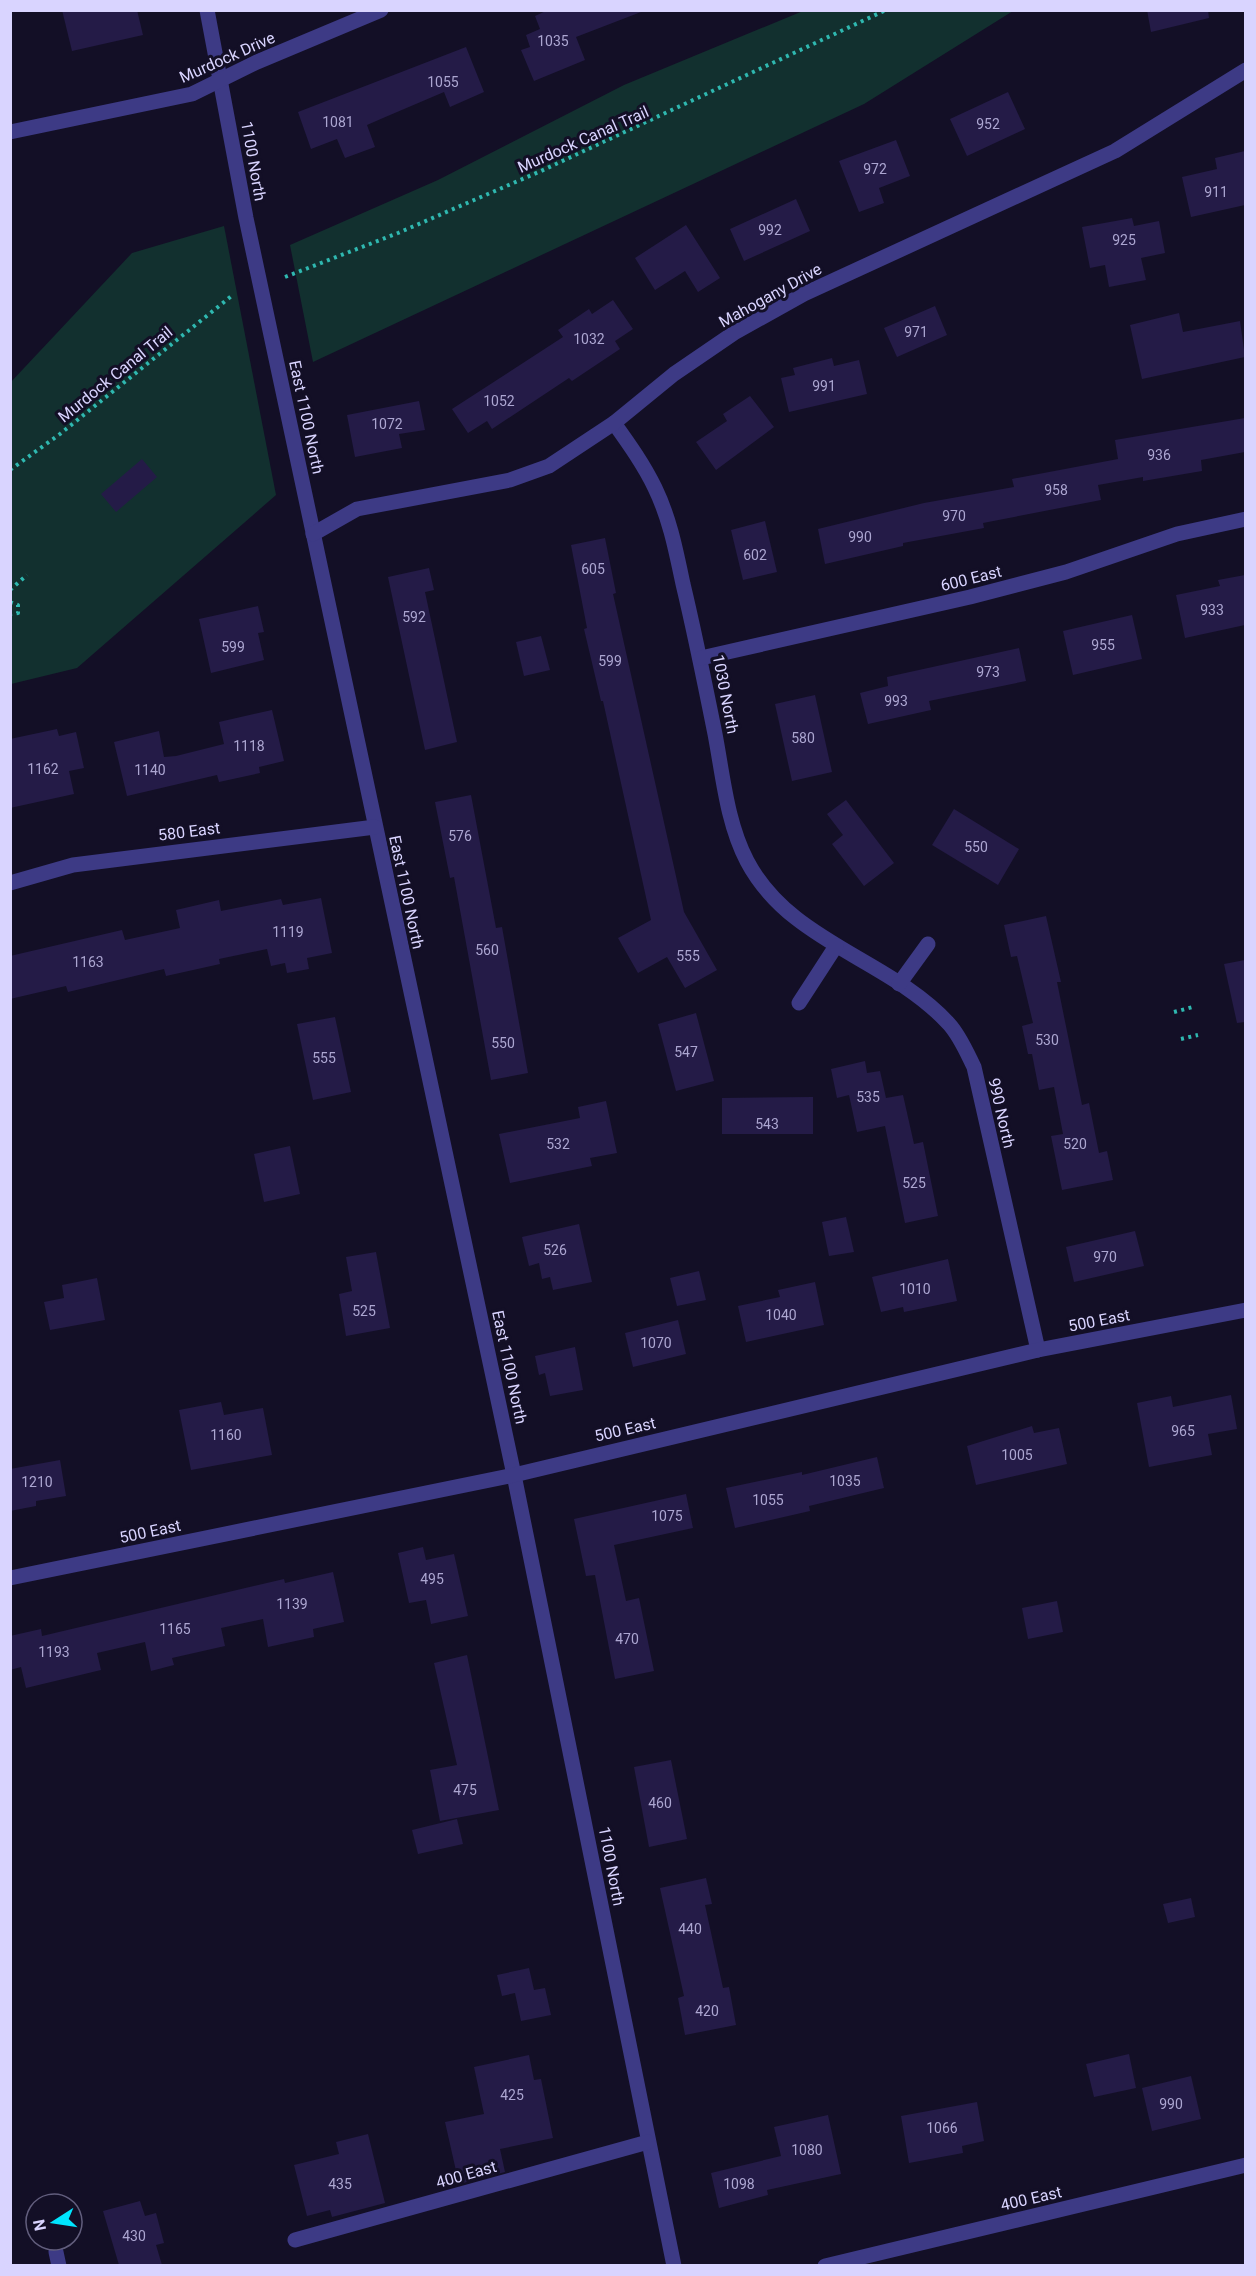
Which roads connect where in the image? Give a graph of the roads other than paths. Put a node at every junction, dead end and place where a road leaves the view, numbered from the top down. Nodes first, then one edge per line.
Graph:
1 (207, 10) edge
2 (381, 10) edge
3 (1245, 70) edge
4 (221, 79) junction
5 (10, 132) edge
6 (268, 317) joint
7 (614, 423) junction
8 (1245, 519) edge
9 (313, 534) junction
10 (701, 658) junction
11 (375, 827) junction
12 (10, 883) edge
13 (928, 944) dead end
14 (836, 946) junction
15 (899, 984) junction
16 (799, 1003) dead end
17 (1245, 1310) edge
18 (1038, 1350) junction
19 (514, 1474) junction
20 (10, 1578) edge
21 (648, 2142) junction
22 (1245, 2165) edge
23 (295, 2240) dead end
24 (674, 2265) edge
25 (825, 2265) edge

1 - 4 street, 1100 North
2 - 4 street, Murdock Drive
3 - 7 street, Mahogany Drive
4 - 5 street, Murdock Drive
4 - 6 street, 1100 North
6 - 9 street, East 1100 North
7 - 9 street, Mahogany Drive
7 - 10 street, 1030 North
8 - 10 street, 600 East
9 - 11 street, East 1100 North
10 - 14 street, 1030 North
11 - 12 street, 580 East
11 - 19 street, East 1100 North
13 - 15 street
14 - 15 street, 990 North
14 - 16 street
15 - 18 street, 990 North
17 - 18 street, 500 East
18 - 19 street, 500 East
19 - 20 street, 500 East
19 - 21 street, 1100 North
21 - 23 street, 400 East
21 - 24 street, 1100 North
22 - 25 street, 400 East

